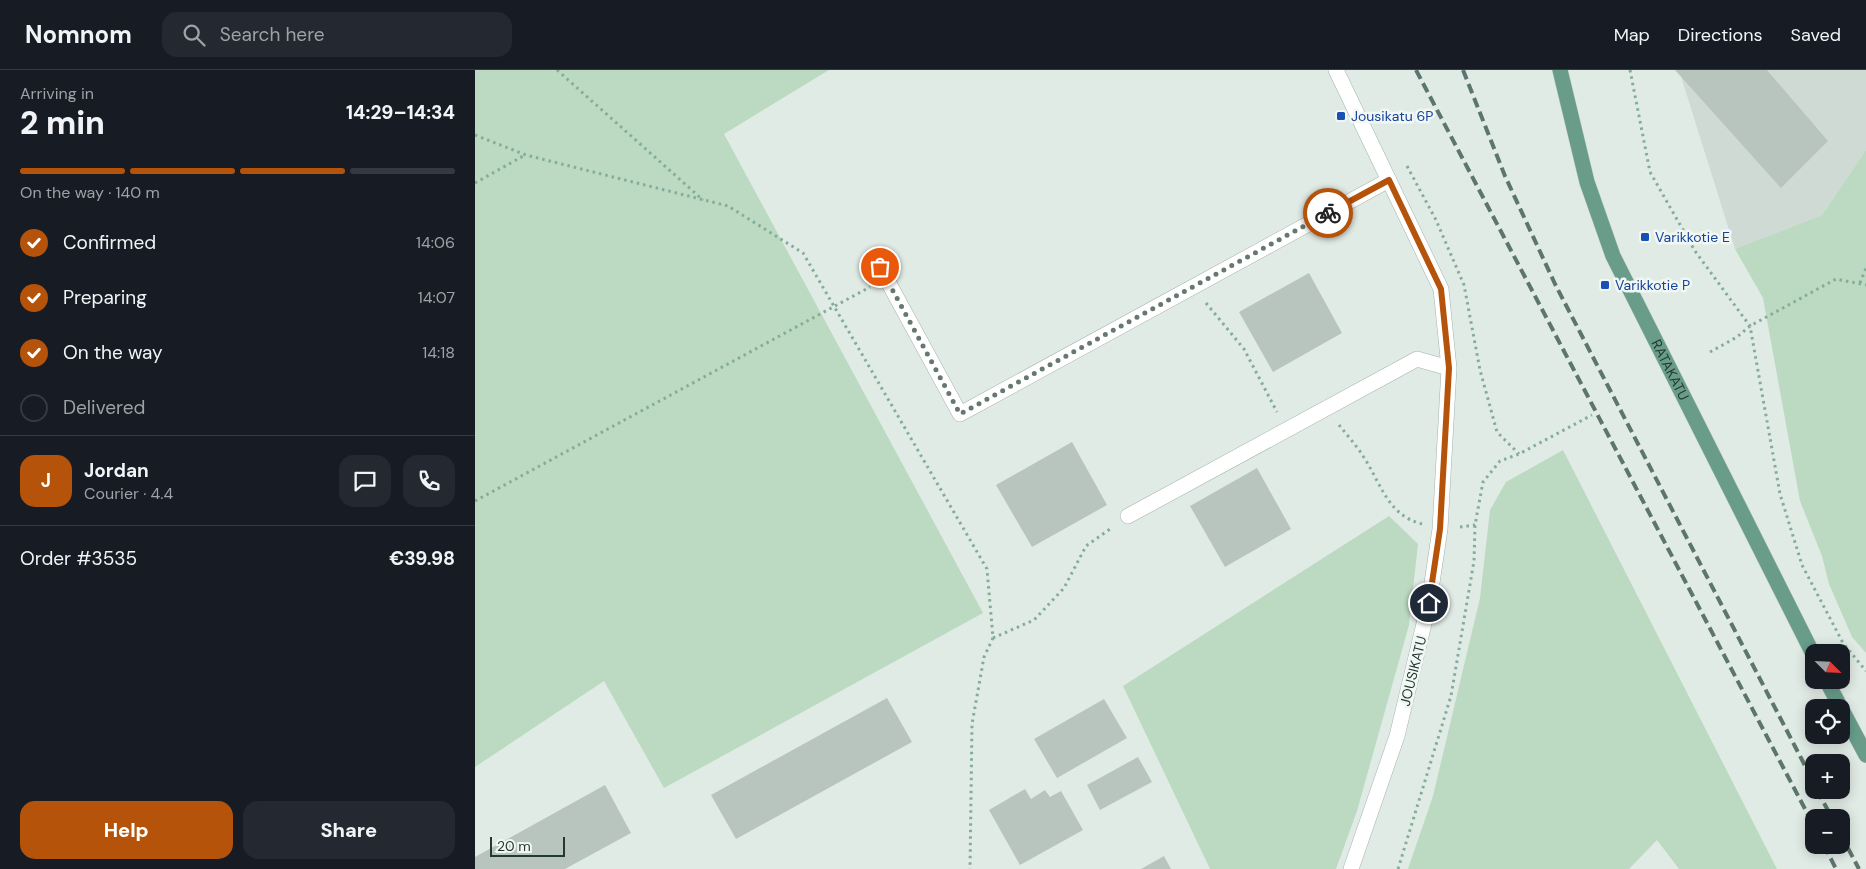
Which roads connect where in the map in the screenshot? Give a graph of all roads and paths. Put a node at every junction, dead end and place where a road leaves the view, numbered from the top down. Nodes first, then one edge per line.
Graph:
1 (557, 70) edge
2 (1336, 70) edge
3 (1560, 70) edge
4 (1630, 70) edge
5 (475, 135) edge
6 (525, 155) junction
7 (1389, 180) junction
8 (475, 183) edge
9 (703, 200) junction
10 (1866, 268) edge
11 (883, 273) joint
12 (1860, 283) junction
13 (1866, 285) edge
14 (1193, 287) junction
15 (835, 307) junction
16 (1750, 326) junction
17 (1710, 352) dead end
18 (1449, 368) junction
19 (1319, 412) junction
20 (1592, 415) dead end
21 (1286, 430) junction
22 (475, 501) edge
23 (1128, 516) joint
24 (1475, 525) junction
25 (1440, 529) junction
26 (993, 638) junction
27 (1808, 644) edge
28 (1866, 671) edge
29 (1850, 725) edge
30 (1866, 755) edge
31 (970, 869) edge
32 (1351, 869) edge
33 (1398, 869) edge

1 - 9 path
2 - 7 street, JOUSIKATU
3 - 27 main road, RATAKATU
4 - 16 path
5 - 6 path
6 - 8 path
6 - 9 path
7 - 14 street
7 - 18 street, JOUSIKATU
9 - 15 path
10 - 12 path
11 - 14 street
11 - 15 path
12 - 13 path
12 - 16 path
14 - 21 path
15 - 22 path
15 - 26 path
16 - 17 path
16 - 28 path
18 - 19 street
18 - 25 street, JOUSIKATU
19 - 21 street
19 - 25 path
20 - 24 path
21 - 23 street
23 - 26 path
24 - 25 path
24 - 33 path
25 - 32 street, JOUSIKATU
26 - 31 path
29 - 30 main road

